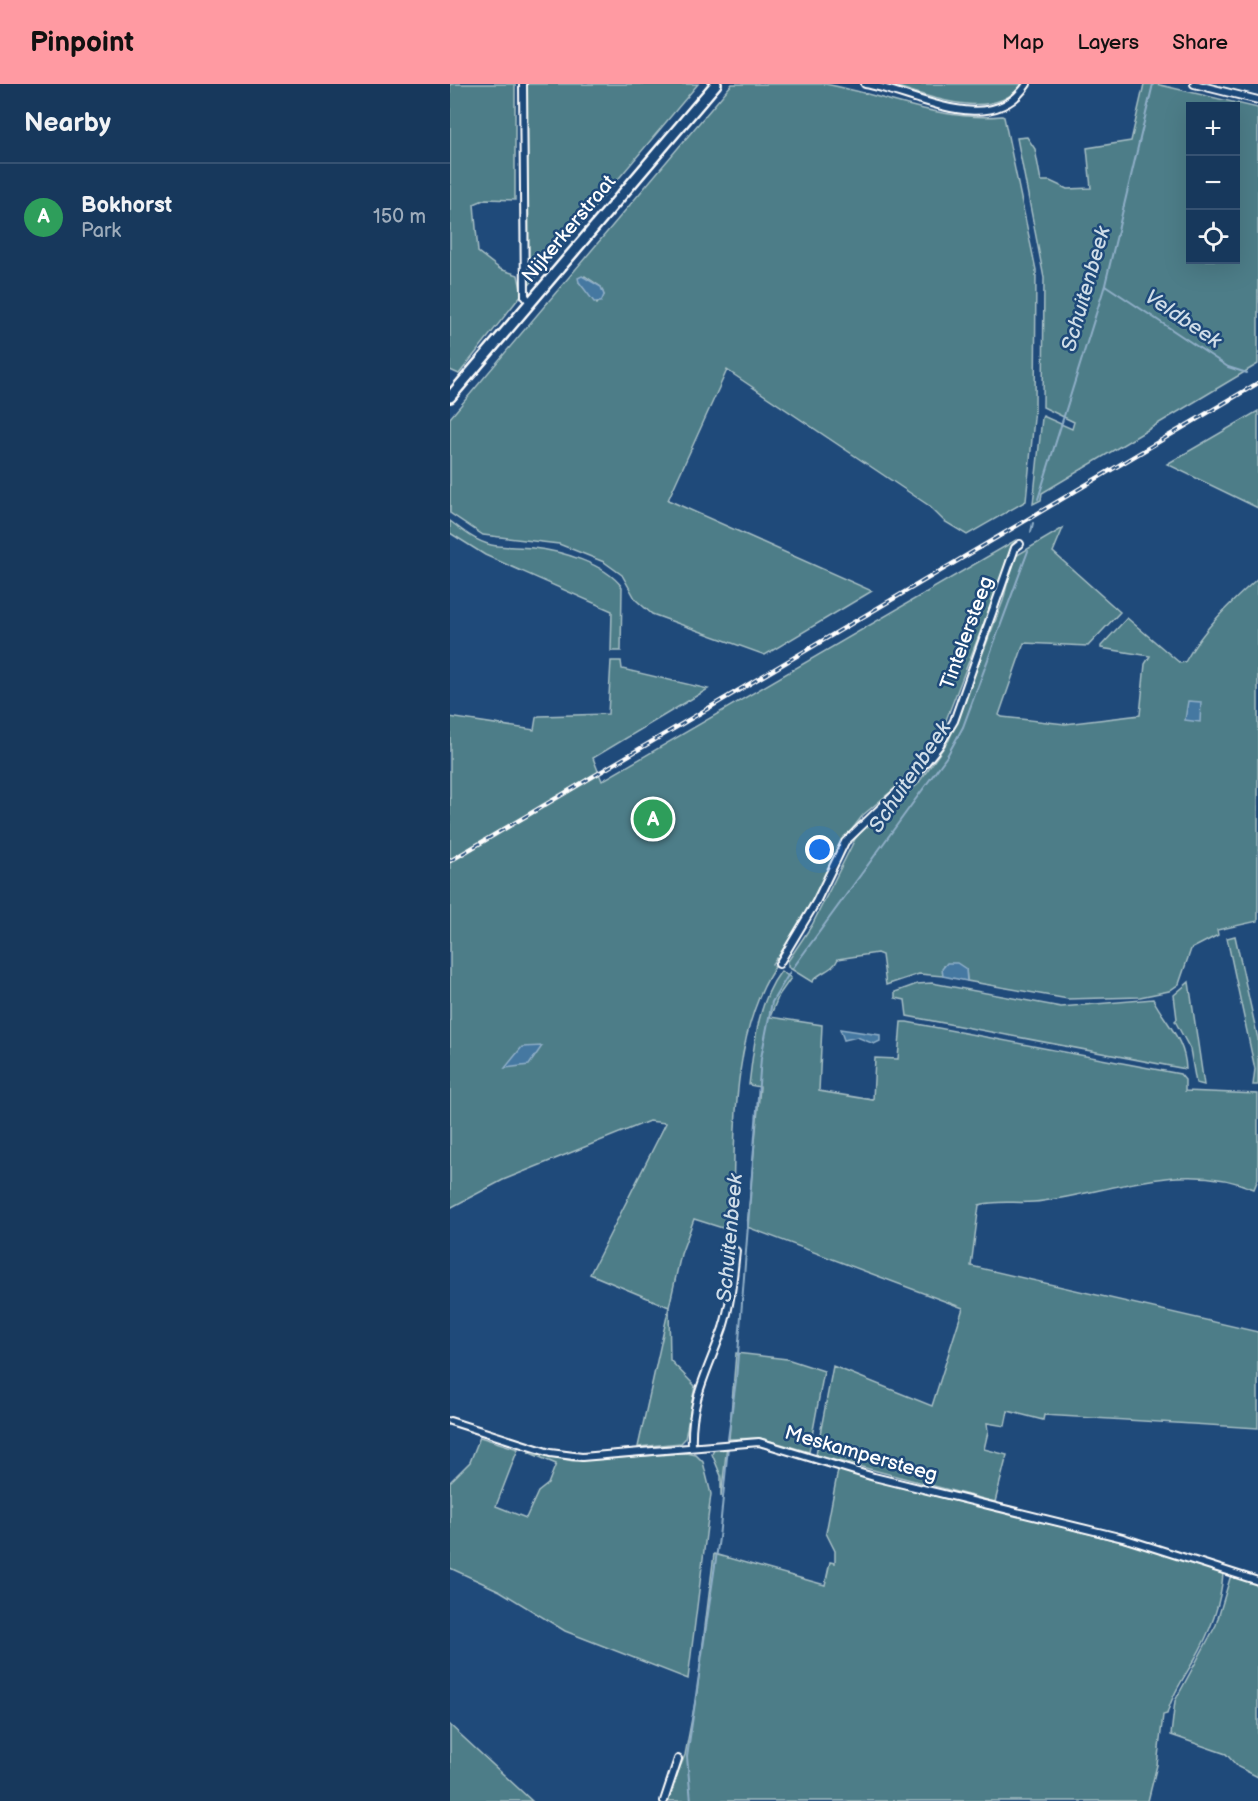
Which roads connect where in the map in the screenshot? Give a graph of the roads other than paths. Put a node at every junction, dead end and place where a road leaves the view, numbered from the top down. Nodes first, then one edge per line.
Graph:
1 (524, 84) edge
2 (716, 84) edge
3 (865, 84) edge
4 (1027, 84) edge
5 (1194, 84) edge
6 (1258, 99) edge
7 (530, 302) junction
8 (450, 397) edge
9 (1020, 544) dead end
10 (779, 964) dead end
11 (736, 1251) dead end
12 (450, 1421) edge
13 (692, 1447) junction
14 (1258, 1581) edge
15 (678, 1759) dead end
16 (664, 1801) edge

1 - 7 street
2 - 7 main road, Nijkerkerstraat
3 - 4 street
5 - 6 street
7 - 8 main road, Nijkerkerstraat
9 - 10 street, Tintelersteeg
11 - 13 street
12 - 13 street, Meskampersteeg
13 - 14 street, Meskampersteeg
15 - 16 street

